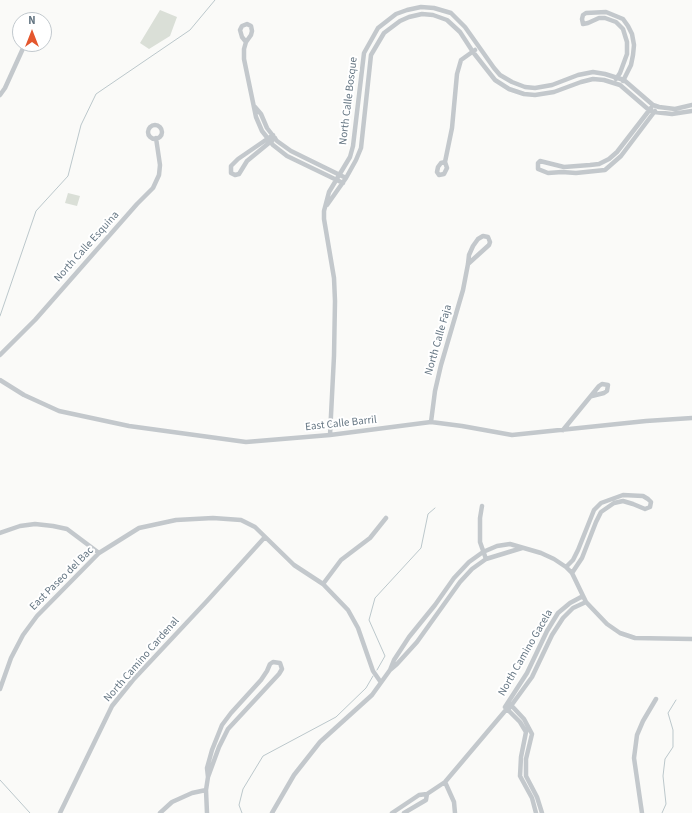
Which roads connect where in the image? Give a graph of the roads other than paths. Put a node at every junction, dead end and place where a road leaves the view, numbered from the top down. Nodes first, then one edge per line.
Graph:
1 (246, 42) dead end
2 (479, 47) junction
3 (21, 52) edge
4 (473, 52) junction
5 (582, 74) junction
6 (618, 77) junction
7 (624, 80) junction
8 (583, 81) junction
9 (614, 82) junction
10 (521, 86) junction
11 (620, 86) junction
12 (519, 93) junction
13 (0, 95) edge
14 (653, 105) junction
15 (692, 105) edge
16 (255, 107) junction
17 (659, 107) junction
18 (652, 111) junction
19 (692, 111) edge
20 (274, 136) junction
21 (156, 138) dead end
22 (269, 140) junction
23 (445, 162) dead end
24 (339, 174) junction
25 (346, 178) junction
26 (336, 180) junction
27 (343, 183) junction
28 (326, 206) junction
29 (468, 264) junction
30 (0, 355) edge
31 (0, 380) edge
32 (592, 396) dead end
33 (692, 418) edge
34 (431, 422) junction
35 (563, 430) junction
36 (330, 434) junction
37 (482, 506) dead end
38 (386, 518) dead end
39 (0, 533) edge
40 (265, 537) junction
41 (522, 548) junction
42 (483, 552) junction
43 (99, 553) junction
44 (486, 559) junction
45 (566, 567) junction
46 (572, 572) junction
47 (323, 584) junction
48 (583, 596) junction
49 (586, 602) junction
50 (692, 639) edge
51 (540, 647) junction
52 (544, 652) junction
53 (390, 670) junction
54 (380, 682) junction
55 (0, 689) edge
56 (656, 699) dead end
57 (510, 704) junction
58 (506, 709) junction
59 (208, 777) junction
60 (445, 782) junction
61 (206, 790) junction
62 (427, 794) junction
63 (60, 813) edge
64 (160, 813) edge
65 (207, 813) edge
66 (272, 813) edge
67 (392, 813) edge
68 (404, 813) edge
69 (455, 813) edge
70 (536, 813) edge
71 (542, 813) edge
72 (642, 813) edge

1 - 16 street
2 - 4 street
2 - 10 street
2 - 24 street, North Calle Bosque
3 - 13 street
4 - 12 street
4 - 23 street
4 - 25 street, North Calle Bosque
5 - 6 street
5 - 8 street
5 - 10 street
6 - 7 street
6 - 7 street
6 - 9 street
7 - 11 street
7 - 14 street
8 - 9 street
8 - 12 street
9 - 11 street
10 - 12 street
11 - 18 street
14 - 17 street
14 - 18 street
15 - 17 street
16 - 20 street
16 - 22 street
17 - 18 street
18 - 18 street
18 - 19 street
20 - 22 street
20 - 24 street
21 - 30 street, North Calle Esquina
22 - 22 street
22 - 26 street
24 - 25 street
24 - 26 street, North Calle Bosque
25 - 27 street, North Calle Bosque
26 - 27 street
26 - 28 street, North Calle Bosque
27 - 28 street, North Calle Bosque
28 - 36 street, North Calle Bosque
29 - 29 street, North Calle Faja
29 - 34 street, North Calle Faja
31 - 36 street, East Calle Barril
32 - 35 street
33 - 35 street, East Calle Barril
34 - 35 street, East Calle Barril
34 - 36 street, East Calle Barril
37 - 42 street
38 - 47 street
39 - 43 street
40 - 43 street, East Paseo del Bac
40 - 47 street, East Paseo del Bac
40 - 63 street, North Camino Cardenal
41 - 42 street
41 - 44 street
41 - 45 street
42 - 44 street
42 - 53 street
43 - 55 street, East Paseo del Bac
44 - 53 street
45 - 46 street
45 - 46 street
46 - 48 street
47 - 54 street, East Paseo del Bac
48 - 49 street
48 - 51 street, North Camino Gacela
49 - 50 street
49 - 52 street, North Camino Gacela
51 - 52 street
51 - 57 street, North Camino Gacela
52 - 57 street, North Camino Gacela
53 - 54 street
54 - 66 street
56 - 72 street
57 - 58 street, North Camino Gacela
57 - 71 street
58 - 60 street, North Camino Gacela
58 - 70 street
59 - 59 street
59 - 61 street
60 - 62 street, North Camino Gacela
60 - 69 street
61 - 64 street
61 - 65 street
62 - 67 street, North Camino Gacela
62 - 68 street, North Camino Gacela

